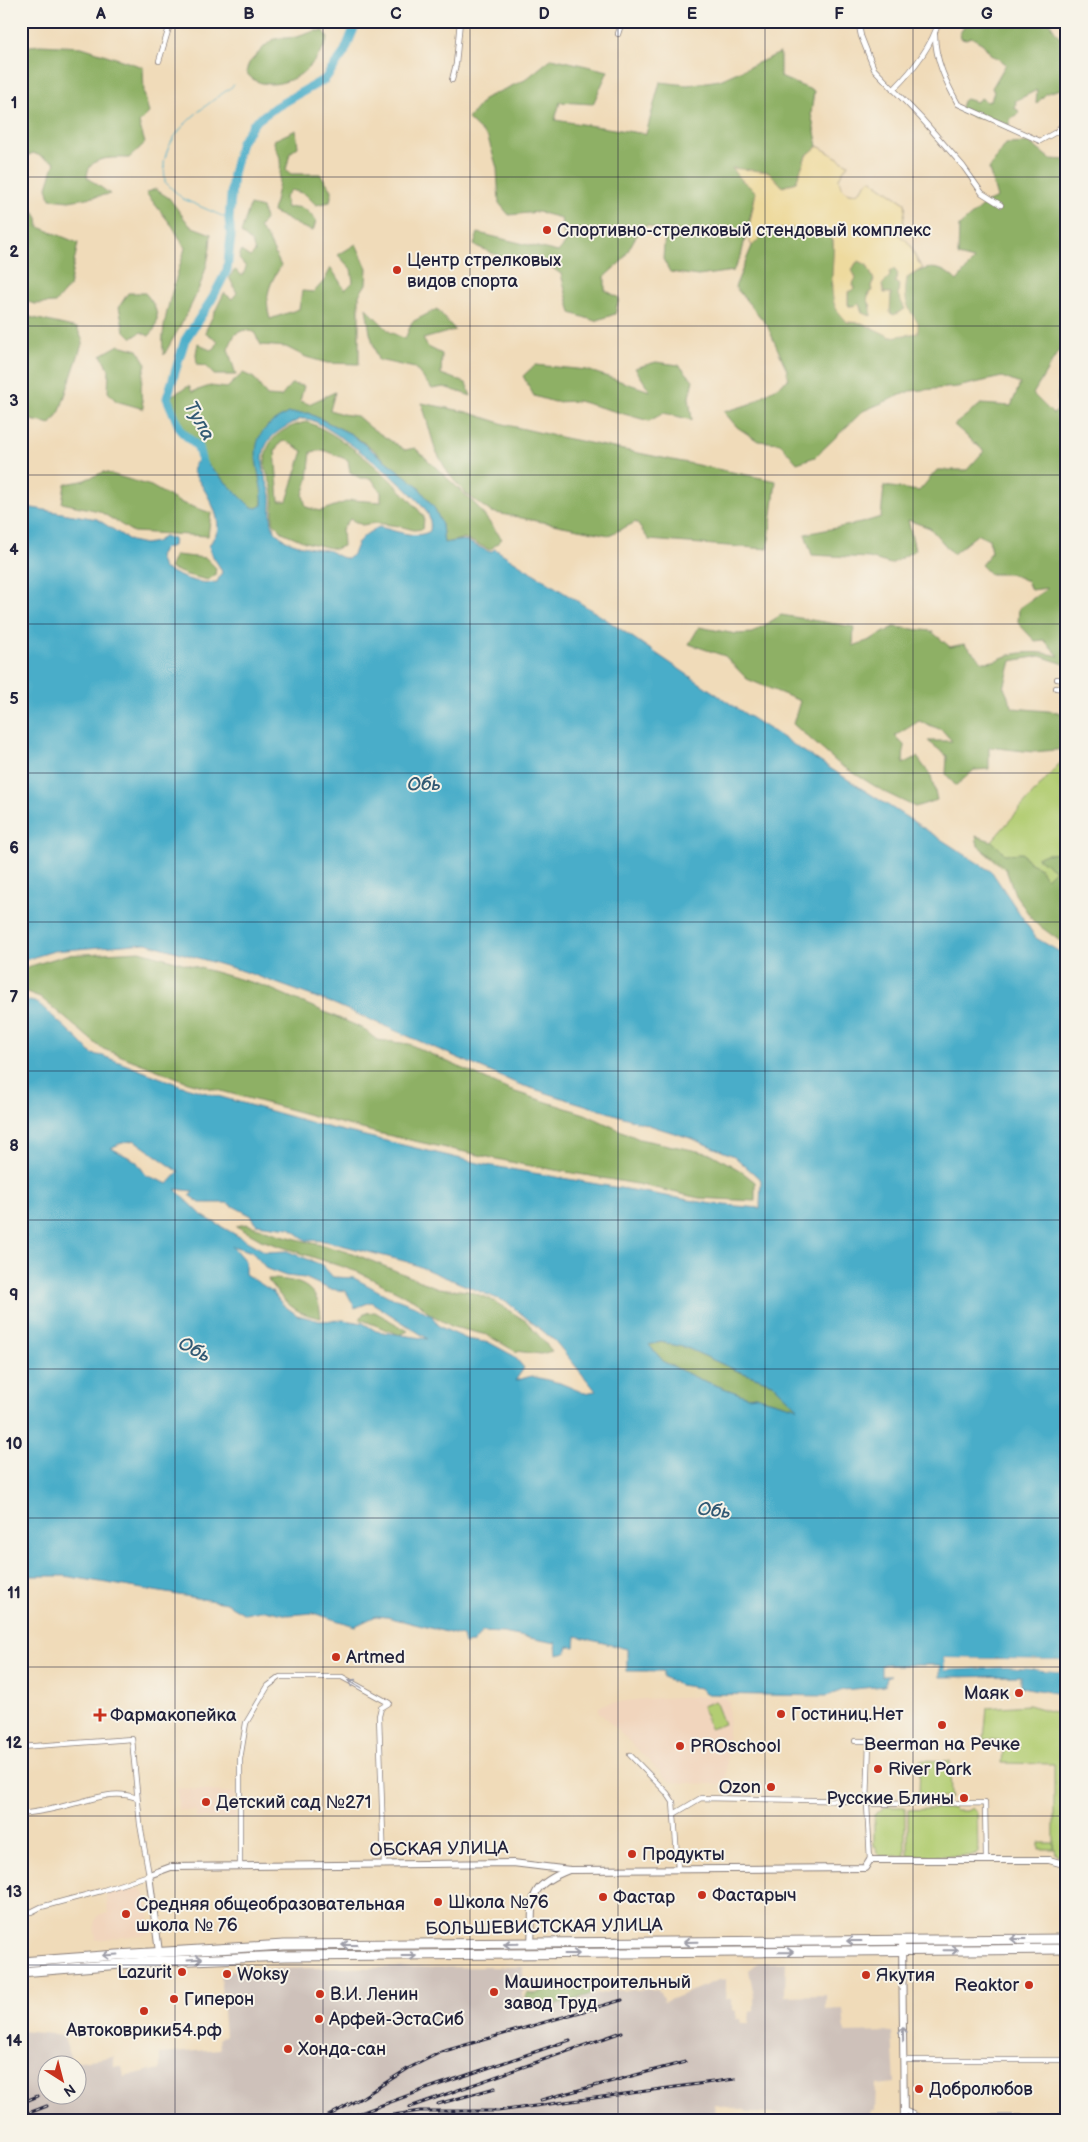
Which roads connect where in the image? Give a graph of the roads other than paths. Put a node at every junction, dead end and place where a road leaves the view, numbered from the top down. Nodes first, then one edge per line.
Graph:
1 (171, 21) edge
2 (460, 21) edge
3 (622, 21) edge
4 (858, 21) edge
5 (939, 21) edge
6 (618, 34) dead end
7 (935, 34) junction
8 (160, 61) dead end
9 (452, 80) dead end
10 (893, 90) junction
11 (1064, 123) dead end
12 (1001, 205) dead end
13 (1056, 679) dead end
14 (1067, 680) edge
15 (1056, 688) dead end
16 (1067, 688) edge
17 (855, 1741) dead end
18 (21, 1747) edge
19 (630, 1755) dead end
20 (137, 1798) junction
21 (867, 1802) junction
22 (21, 1814) edge
23 (674, 1814) junction
24 (986, 1859) junction
25 (870, 1860) junction
26 (384, 1865) junction
27 (1067, 1865) edge
28 (240, 1867) junction
29 (678, 1869) junction
30 (570, 1870) junction
31 (148, 1875) junction
32 (21, 1910) edge
33 (1067, 1939) edge
34 (902, 1940) junction
35 (531, 1944) junction
36 (1067, 1949) edge
37 (902, 1950) junction
38 (159, 1952) junction
39 (21, 1962) edge
40 (21, 1972) edge
41 (903, 2060) junction
42 (1067, 2060) edge
43 (904, 2110) junction
44 (1067, 2117) edge
45 (904, 2119) edge

1 - 8 street
2 - 9 street
3 - 6 street
4 - 10 street
5 - 7 street
7 - 10 street
7 - 11 street
10 - 12 street
13 - 14 street
15 - 16 street
17 - 21 street
18 - 20 street
19 - 23 street
20 - 22 street
20 - 31 street
21 - 23 street
21 - 24 street
21 - 25 street
23 - 29 street
24 - 25 street
24 - 27 street
25 - 29 street, ОБСКАЯ УЛИЦА
26 - 28 street, ОБСКАЯ УЛИЦА
26 -> 28 street
26 - 30 street, ОБСКАЯ УЛИЦА
28 - 31 street, ОБСКАЯ УЛИЦА
29 - 30 street, ОБСКАЯ УЛИЦА
30 - 35 street
31 - 32 street, ОБСКАЯ УЛИЦА
31 - 38 street
33 -> 34 highway, БОЛЬШЕВИСТСКАЯ УЛИЦА
34 -> 35 highway, БОЛЬШЕВИСТСКАЯ УЛИЦА
34 - 37 street
35 -> 38 highway, БОЛЬШЕВИСТСКАЯ УЛИЦА
37 -> 36 highway, БОЛЬШЕВИСТСКАЯ УЛИЦА
40 -> 37 highway, БОЛЬШЕВИСТСКАЯ УЛИЦА
41 -> 37 street
38 -> 39 highway, БОЛЬШЕВИСТСКАЯ УЛИЦА
41 - 42 street
41 - 43 street
43 - 44 street
43 - 45 street

